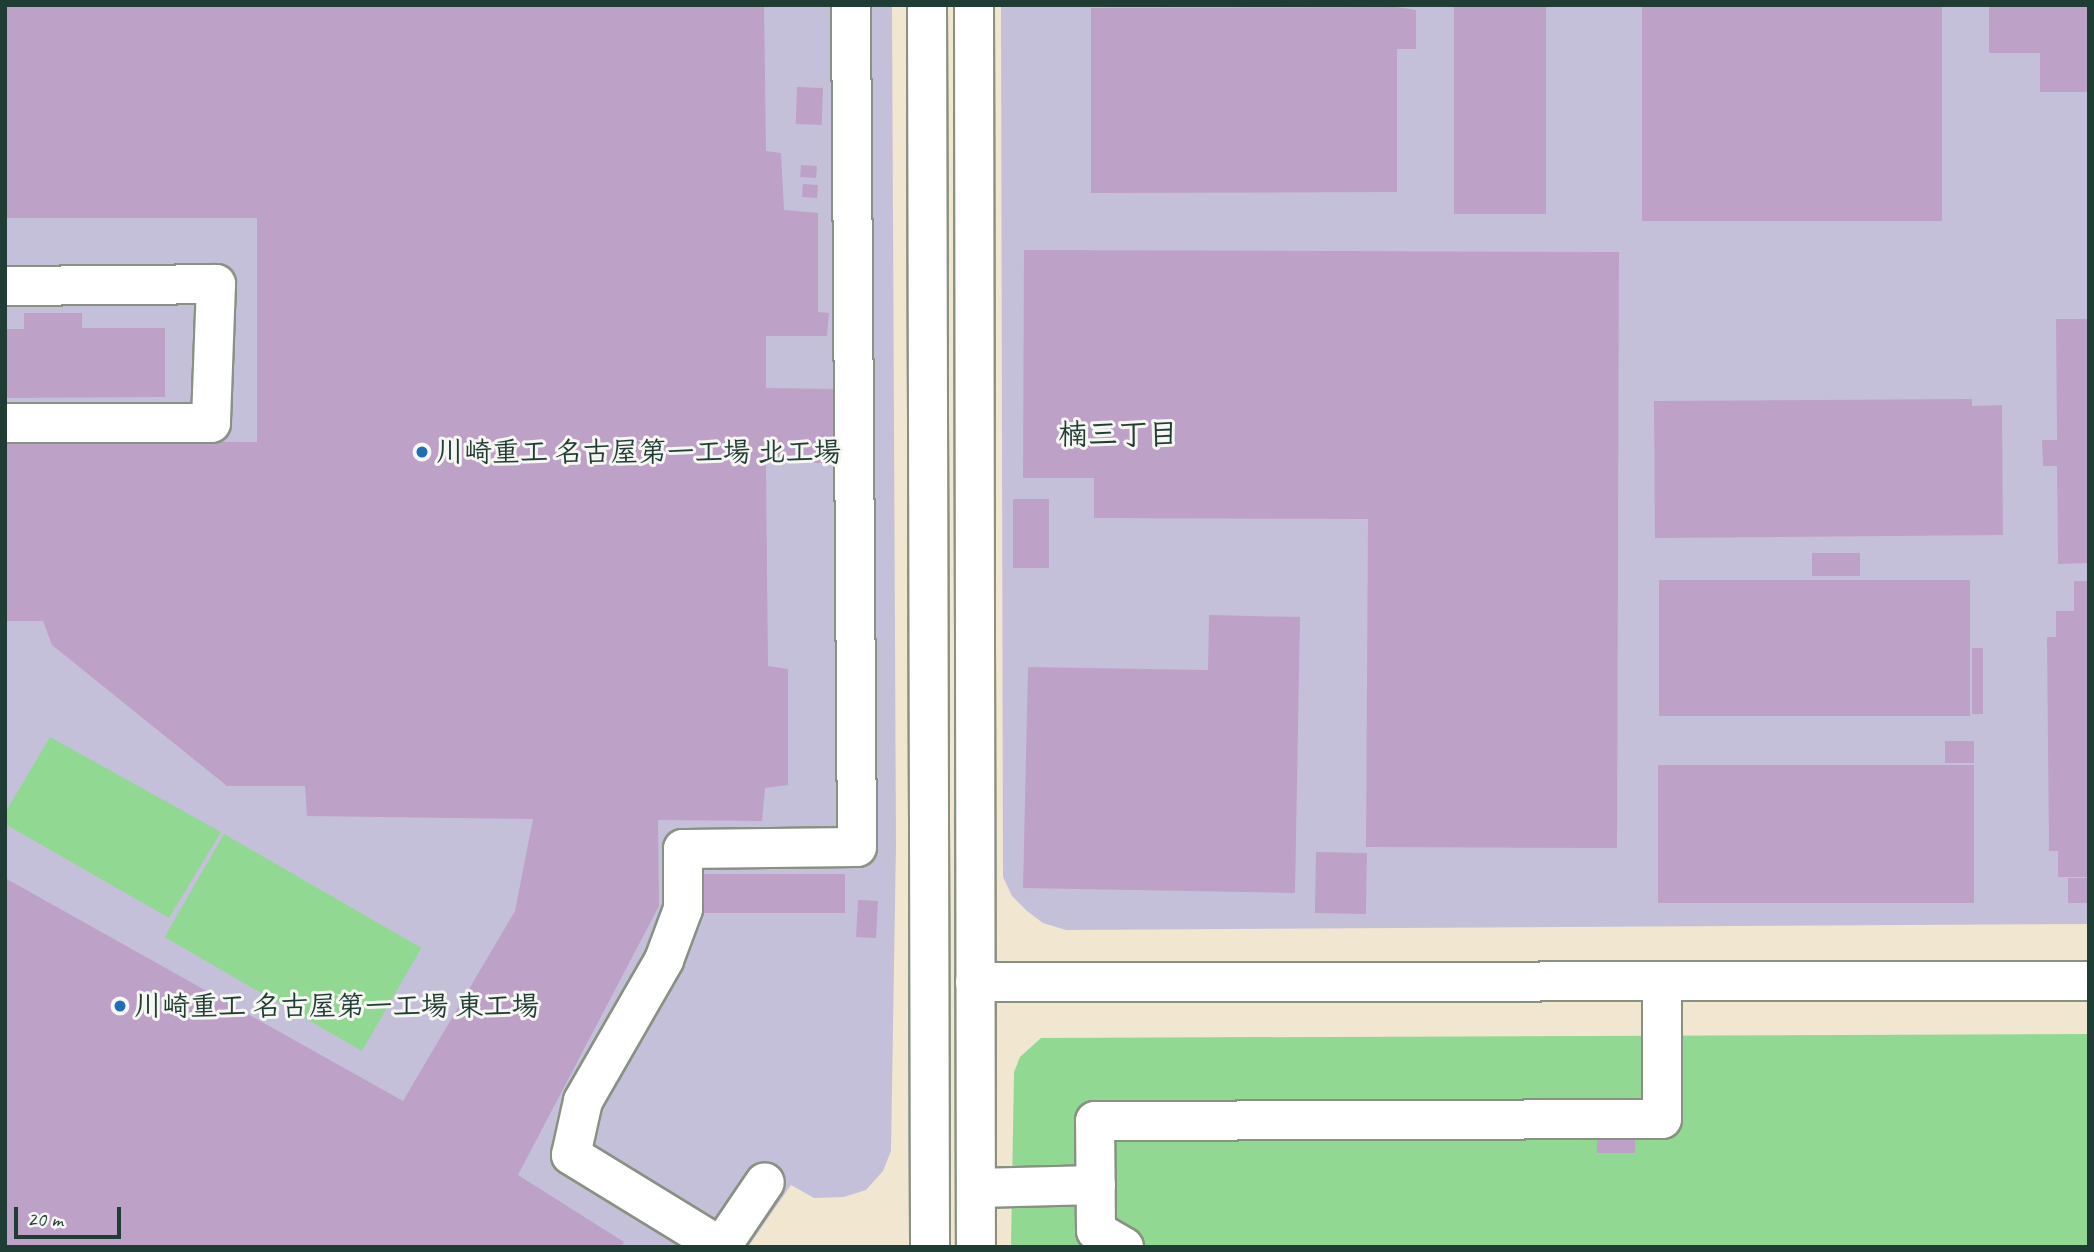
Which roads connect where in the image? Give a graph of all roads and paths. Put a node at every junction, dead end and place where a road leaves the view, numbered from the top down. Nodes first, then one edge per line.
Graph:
1 (851, 5) edge
2 (927, 5) edge
3 (974, 5) edge
4 (5, 286) edge
5 (5, 423) edge
6 (1662, 981) junction
7 (2089, 981) edge
8 (975, 982) junction
9 (765, 1182) dead end
10 (1096, 1185) junction
11 (977, 1188) junction
12 (721, 1247) edge
13 (930, 1247) edge
14 (976, 1247) edge
15 (1124, 1247) edge

1 - 12 street
2 - 13 street
3 - 8 street
4 - 5 street
6 - 7 street
6 - 8 street
6 - 10 street
8 - 11 street
9 - 12 street
10 - 11 street
10 - 15 street
11 - 14 street

